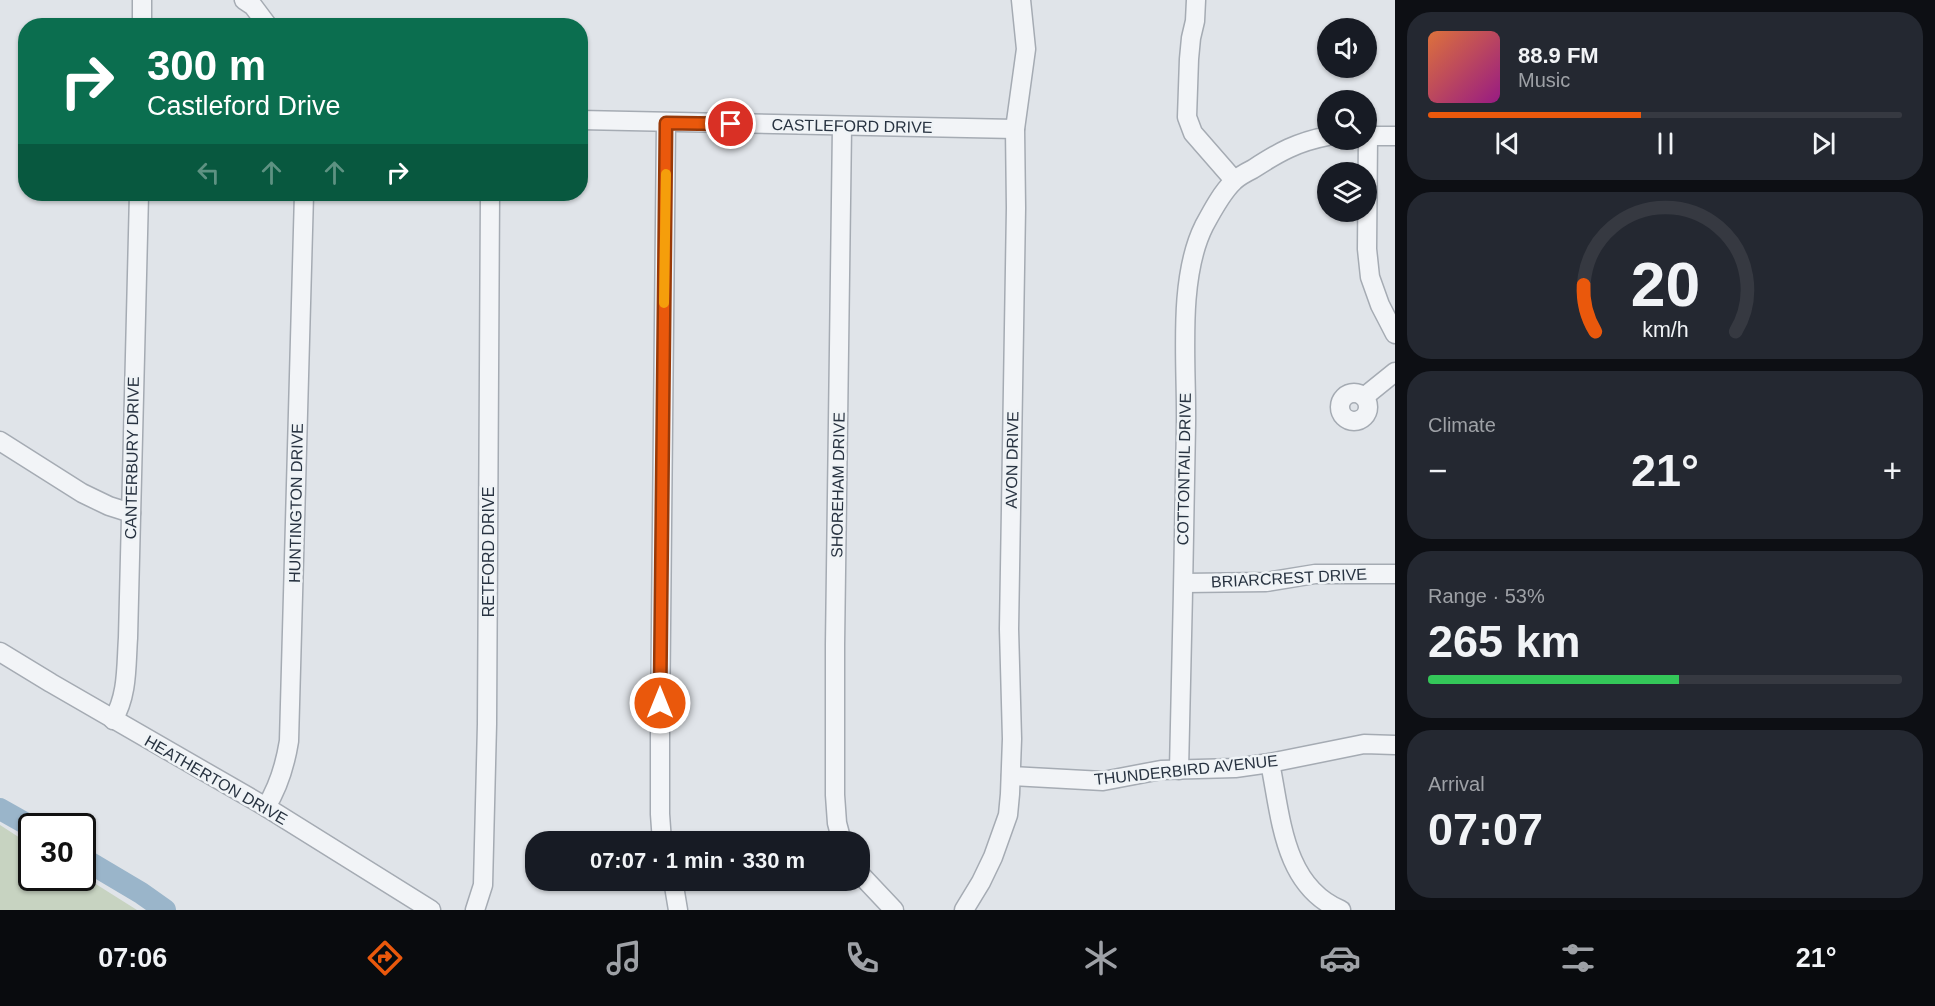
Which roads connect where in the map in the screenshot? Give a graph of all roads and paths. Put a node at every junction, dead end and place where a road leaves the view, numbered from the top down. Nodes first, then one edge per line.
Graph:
1 (142, 0) edge
2 (244, 0) edge
3 (1021, 0) edge
4 (1196, 0) edge
5 (142, 18) edge
6 (262, 18) edge
7 (588, 120) edge
8 (666, 123) junction
9 (842, 127) junction
10 (1015, 129) junction
11 (1377, 136) edge
12 (1395, 136) edge
13 (1317, 138) edge
14 (1367, 150) edge
15 (1234, 180) junction
16 (139, 201) edge
17 (304, 201) edge
18 (490, 201) edge
19 (1395, 334) edge
20 (1395, 372) edge
21 (1364, 397) dead end
22 (0, 441) edge
23 (131, 513) junction
24 (1395, 574) edge
25 (1184, 583) junction
26 (0, 652) edge
27 (113, 720) junction
28 (1395, 745) edge
29 (1270, 763) junction
30 (1179, 770) junction
31 (1011, 776) junction
32 (266, 807) junction
33 (661, 831) edge
34 (839, 831) edge
35 (870, 885) edge
36 (675, 891) edge
37 (1334, 909) edge
38 (431, 910) edge
39 (475, 910) edge
40 (678, 910) edge
41 (894, 910) edge
42 (964, 910) edge

1 - 5 street
2 - 6 street
3 - 10 street, AVON DRIVE
4 - 15 street
7 - 8 street, CASTLEFORD DRIVE
8 - 9 street, CASTLEFORD DRIVE
8 - 33 street
9 - 10 street, CASTLEFORD DRIVE
9 - 34 street, SHOREHAM DRIVE
10 - 31 street, AVON DRIVE
11 - 12 street
13 - 15 street
14 - 19 street
15 - 25 street, COTTONTAIL DRIVE
16 - 23 street, CANTERBURY DRIVE
17 - 32 street, HUNTINGTON DRIVE
18 - 39 street, RETFORD DRIVE
20 - 21 street
22 - 23 street
23 - 27 street, CANTERBURY DRIVE
24 - 25 street, BRIARCREST DRIVE
25 - 30 street, COTTONTAIL DRIVE
26 - 27 street, HEATHERTON DRIVE
27 - 32 street, HEATHERTON DRIVE
28 - 29 street, THUNDERBIRD AVENUE
29 - 30 street, THUNDERBIRD AVENUE
29 - 37 street
30 - 31 street, THUNDERBIRD AVENUE
31 - 42 street, AVON DRIVE
32 - 38 street, HEATHERTON DRIVE
35 - 41 street
36 - 40 street

